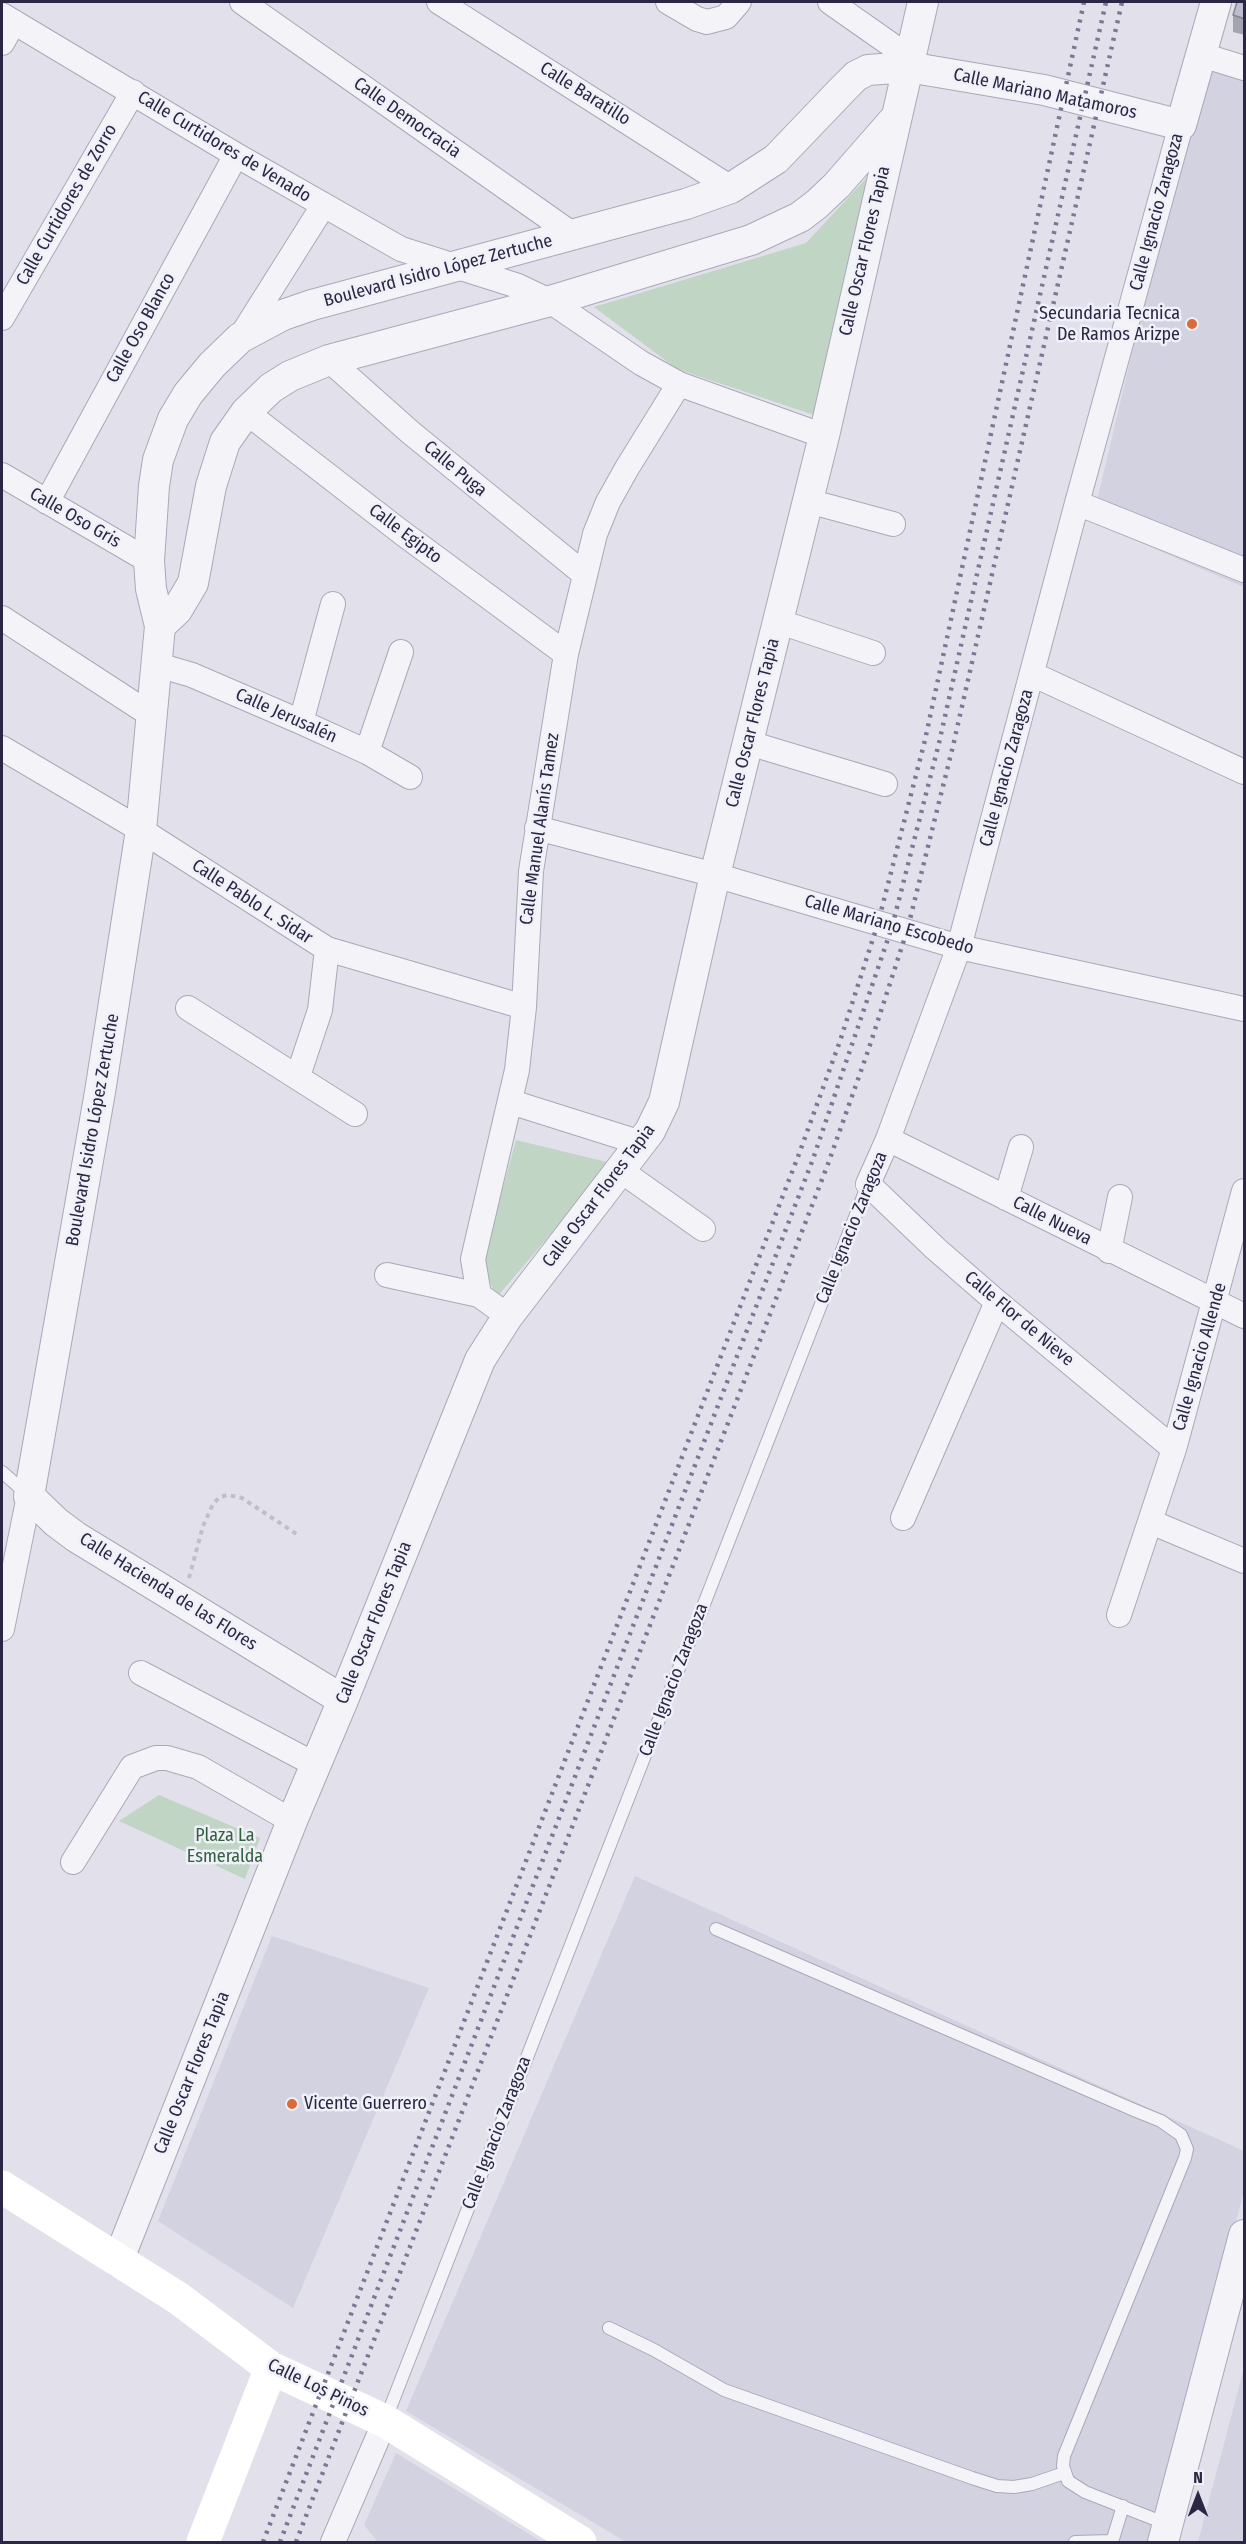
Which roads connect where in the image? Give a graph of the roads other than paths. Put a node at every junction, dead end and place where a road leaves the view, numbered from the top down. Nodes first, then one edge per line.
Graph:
1 (242, 2) edge
2 (439, 2) edge
3 (668, 2) edge
4 (739, 2) edge
5 (830, 2) edge
6 (922, 2) edge
7 (1216, 2) edge
8 (266, 10) edge
9 (6, 27) edge
10 (1202, 55) junction
11 (909, 63) junction
12 (1245, 68) edge
13 (133, 92) junction
14 (896, 118) junction
15 (1181, 125) junction
16 (236, 155) junction
17 (731, 188) junction
18 (323, 206) junction
19 (572, 234) junction
20 (452, 267) junction
21 (550, 301) junction
22 (2, 318) edge
23 (240, 338) junction
24 (329, 360) junction
25 (680, 384) junction
26 (246, 412) junction
27 (824, 436) junction
28 (2, 475) edge
29 (808, 501) junction
30 (47, 502) junction
31 (1077, 503) junction
32 (893, 524) dead end
33 (149, 561) junction
34 (1245, 570) edge
35 (584, 574) junction
36 (333, 604) dead end
37 (2, 618) edge
38 (777, 621) junction
39 (160, 626) junction
40 (401, 652) dead end
41 (873, 653) dead end
42 (566, 654) junction
43 (158, 665) junction
44 (1032, 674) junction
45 (151, 715) junction
46 (301, 722) junction
47 (749, 743) junction
48 (2, 748) edge
49 (367, 752) junction
50 (1245, 772) edge
51 (410, 777) dead end
52 (885, 784) dead end
53 (537, 828) junction
54 (141, 830) junction
55 (715, 875) junction
56 (959, 946) junction
57 (327, 949) junction
58 (524, 1007) junction
59 (189, 1008) dead end
60 (1245, 1009) edge
61 (298, 1076) junction
62 (511, 1102) junction
63 (355, 1114) dead end
64 (888, 1139) junction
65 (641, 1143) junction
66 (1021, 1147) dead end
67 (620, 1170) junction
68 (868, 1184) junction
69 (1245, 1191) edge
70 (1120, 1197) dead end
71 (1006, 1198) junction
72 (703, 1229) dead end
73 (1109, 1251) junction
74 (387, 1275) dead end
75 (479, 1295) junction
76 (997, 1302) junction
77 (1215, 1302) junction
78 (508, 1316) junction
79 (1245, 1316) edge
80 (1174, 1449) junction
81 (2, 1472) edge
82 (29, 1496) junction
83 (903, 1518) dead end
84 (1151, 1522) junction
85 (1245, 1561) edge
86 (1119, 1615) dead end
87 (2, 1629) edge
88 (141, 1673) dead end
89 (343, 1700) junction
90 (316, 1765) junction
91 (292, 1821) junction
92 (73, 1862) dead end
93 (716, 1929) dead end
94 (2, 2187) edge
95 (1245, 2235) edge
96 (118, 2261) junction
97 (609, 2328) dead end
98 (271, 2368) junction
99 (385, 2421) junction
100 (1064, 2474) junction
101 (1123, 2506) junction
102 (1166, 2534) edge
103 (203, 2542) edge
104 (333, 2542) edge
105 (580, 2542) edge
106 (1075, 2542) edge
107 (1112, 2542) edge

1 - 8 street, Calle Democracia
2 - 17 street, Calle Baratillo
3 - 4 street
5 - 11 street
6 - 11 street, Calle Oscar Flores Tapia
7 - 10 street, Calle Ignacio Zaragoza
8 - 19 street, Calle Democracia
9 - 13 street, Calle Curtidores de Venado
10 - 12 street
10 - 15 street, Calle Ignacio Zaragoza
11 - 14 street, Calle Oscar Flores Tapia
11 - 15 street, Calle Mariano Matamoros
11 - 17 street, Boulevard Isidro López Zertuche
13 - 16 street, Calle Curtidores de Venado
13 - 22 street, Calle Curtidores de Zorro
14 - 21 street
14 - 27 street, Calle Oscar Flores Tapia
15 - 31 street, Calle Ignacio Zaragoza
16 - 18 street, Calle Curtidores de Venado
16 - 30 street, Calle Oso Blanco
17 - 19 street, Boulevard Isidro López Zertuche
18 - 20 street, Calle Curtidores de Venado
18 - 23 street
19 - 20 street, Boulevard Isidro López Zertuche
20 - 21 street, Calle Curtidores de Venado
20 - 23 street, Boulevard Isidro López Zertuche
21 - 24 street
21 - 25 street, Calle Curtidores de Venado
23 - 33 street, Boulevard Isidro López Zertuche
24 - 26 street
24 - 35 street, Calle Puga
25 - 27 street, Calle Curtidores de Venado
25 - 35 street, Calle Manuel Alanís Tamez
26 - 39 street
26 - 42 street, Calle Egipto
27 - 29 street, Calle Oscar Flores Tapia
28 - 30 street, Calle Oso Gris
29 - 32 street
29 - 38 street, Calle Oscar Flores Tapia
30 - 33 street, Calle Oso Gris
31 - 34 street
31 - 44 street, Calle Ignacio Zaragoza
33 - 39 street, Boulevard Isidro López Zertuche
35 - 42 street, Calle Manuel Alanís Tamez
36 - 46 street
37 - 45 street
38 - 41 street
38 - 47 street, Calle Oscar Flores Tapia
39 - 43 street, Boulevard Isidro López Zertuche
40 - 49 street
42 - 53 street, Calle Manuel Alanís Tamez
43 - 45 street, Boulevard Isidro López Zertuche
43 - 46 street, Calle Jerusalén
44 - 50 street
44 - 56 street, Calle Ignacio Zaragoza
45 - 54 street, Boulevard Isidro López Zertuche
46 - 49 street, Calle Jerusalén
47 - 52 street
47 - 55 street, Calle Oscar Flores Tapia
48 - 54 street, Calle Pablo L. Sidar
49 - 51 street, Calle Jerusalén
53 - 55 street, Calle Mariano Escobedo
53 - 58 street, Calle Manuel Alanís Tamez
54 - 57 street, Calle Pablo L. Sidar
54 - 82 street, Boulevard Isidro López Zertuche
55 - 56 street, Calle Mariano Escobedo
55 - 65 street, Calle Oscar Flores Tapia
56 - 60 street, Calle Mariano Escobedo
56 - 64 street, Calle Ignacio Zaragoza
57 - 58 street, Calle Pablo L. Sidar
57 - 61 street
58 - 62 street, Calle Manuel Alanís Tamez
59 - 61 street
61 - 63 street
62 - 65 street
62 - 75 street, Calle Manuel Alanís Tamez
64 - 68 street, Calle Ignacio Zaragoza
64 - 71 street, Calle Nueva
65 - 67 street, Calle Oscar Flores Tapia
66 - 71 street
67 - 72 street
67 - 78 street, Calle Oscar Flores Tapia
68 - 76 street, Calle Flor de Nieve
68 - 99 lane, Calle Ignacio Zaragoza
69 - 77 street, Calle Ignacio Allende
70 - 73 street
71 - 73 street, Calle Nueva
73 - 77 street, Calle Nueva
74 - 75 street
75 - 78 street
76 - 80 street, Calle Flor de Nieve
76 - 83 street
77 - 79 street, Calle Nueva
77 - 80 street, Calle Ignacio Allende
78 - 89 street, Calle Oscar Flores Tapia
80 - 84 street, Calle Ignacio Allende
81 - 82 lane, Calle Hacienda de las Flores
82 - 87 street, Boulevard Isidro López Zertuche
82 - 89 street, Calle Hacienda de las Flores
84 - 85 street
84 - 86 street, Calle Ignacio Allende
88 - 90 street
89 - 90 street, Calle Oscar Flores Tapia
90 - 91 street, Calle Oscar Flores Tapia
91 - 92 street
91 - 96 street, Calle Oscar Flores Tapia
93 - 100 lane
94 - 96 main road, Calle Los Pinos
95 - 102 street
96 - 98 main road, Calle Los Pinos
97 - 100 lane
98 - 99 main road, Calle Los Pinos
98 - 103 main road
99 - 104 street
99 - 105 main road, Calle Los Pinos
100 - 101 lane
101 - 102 lane
101 - 107 lane
106 - 107 lane

